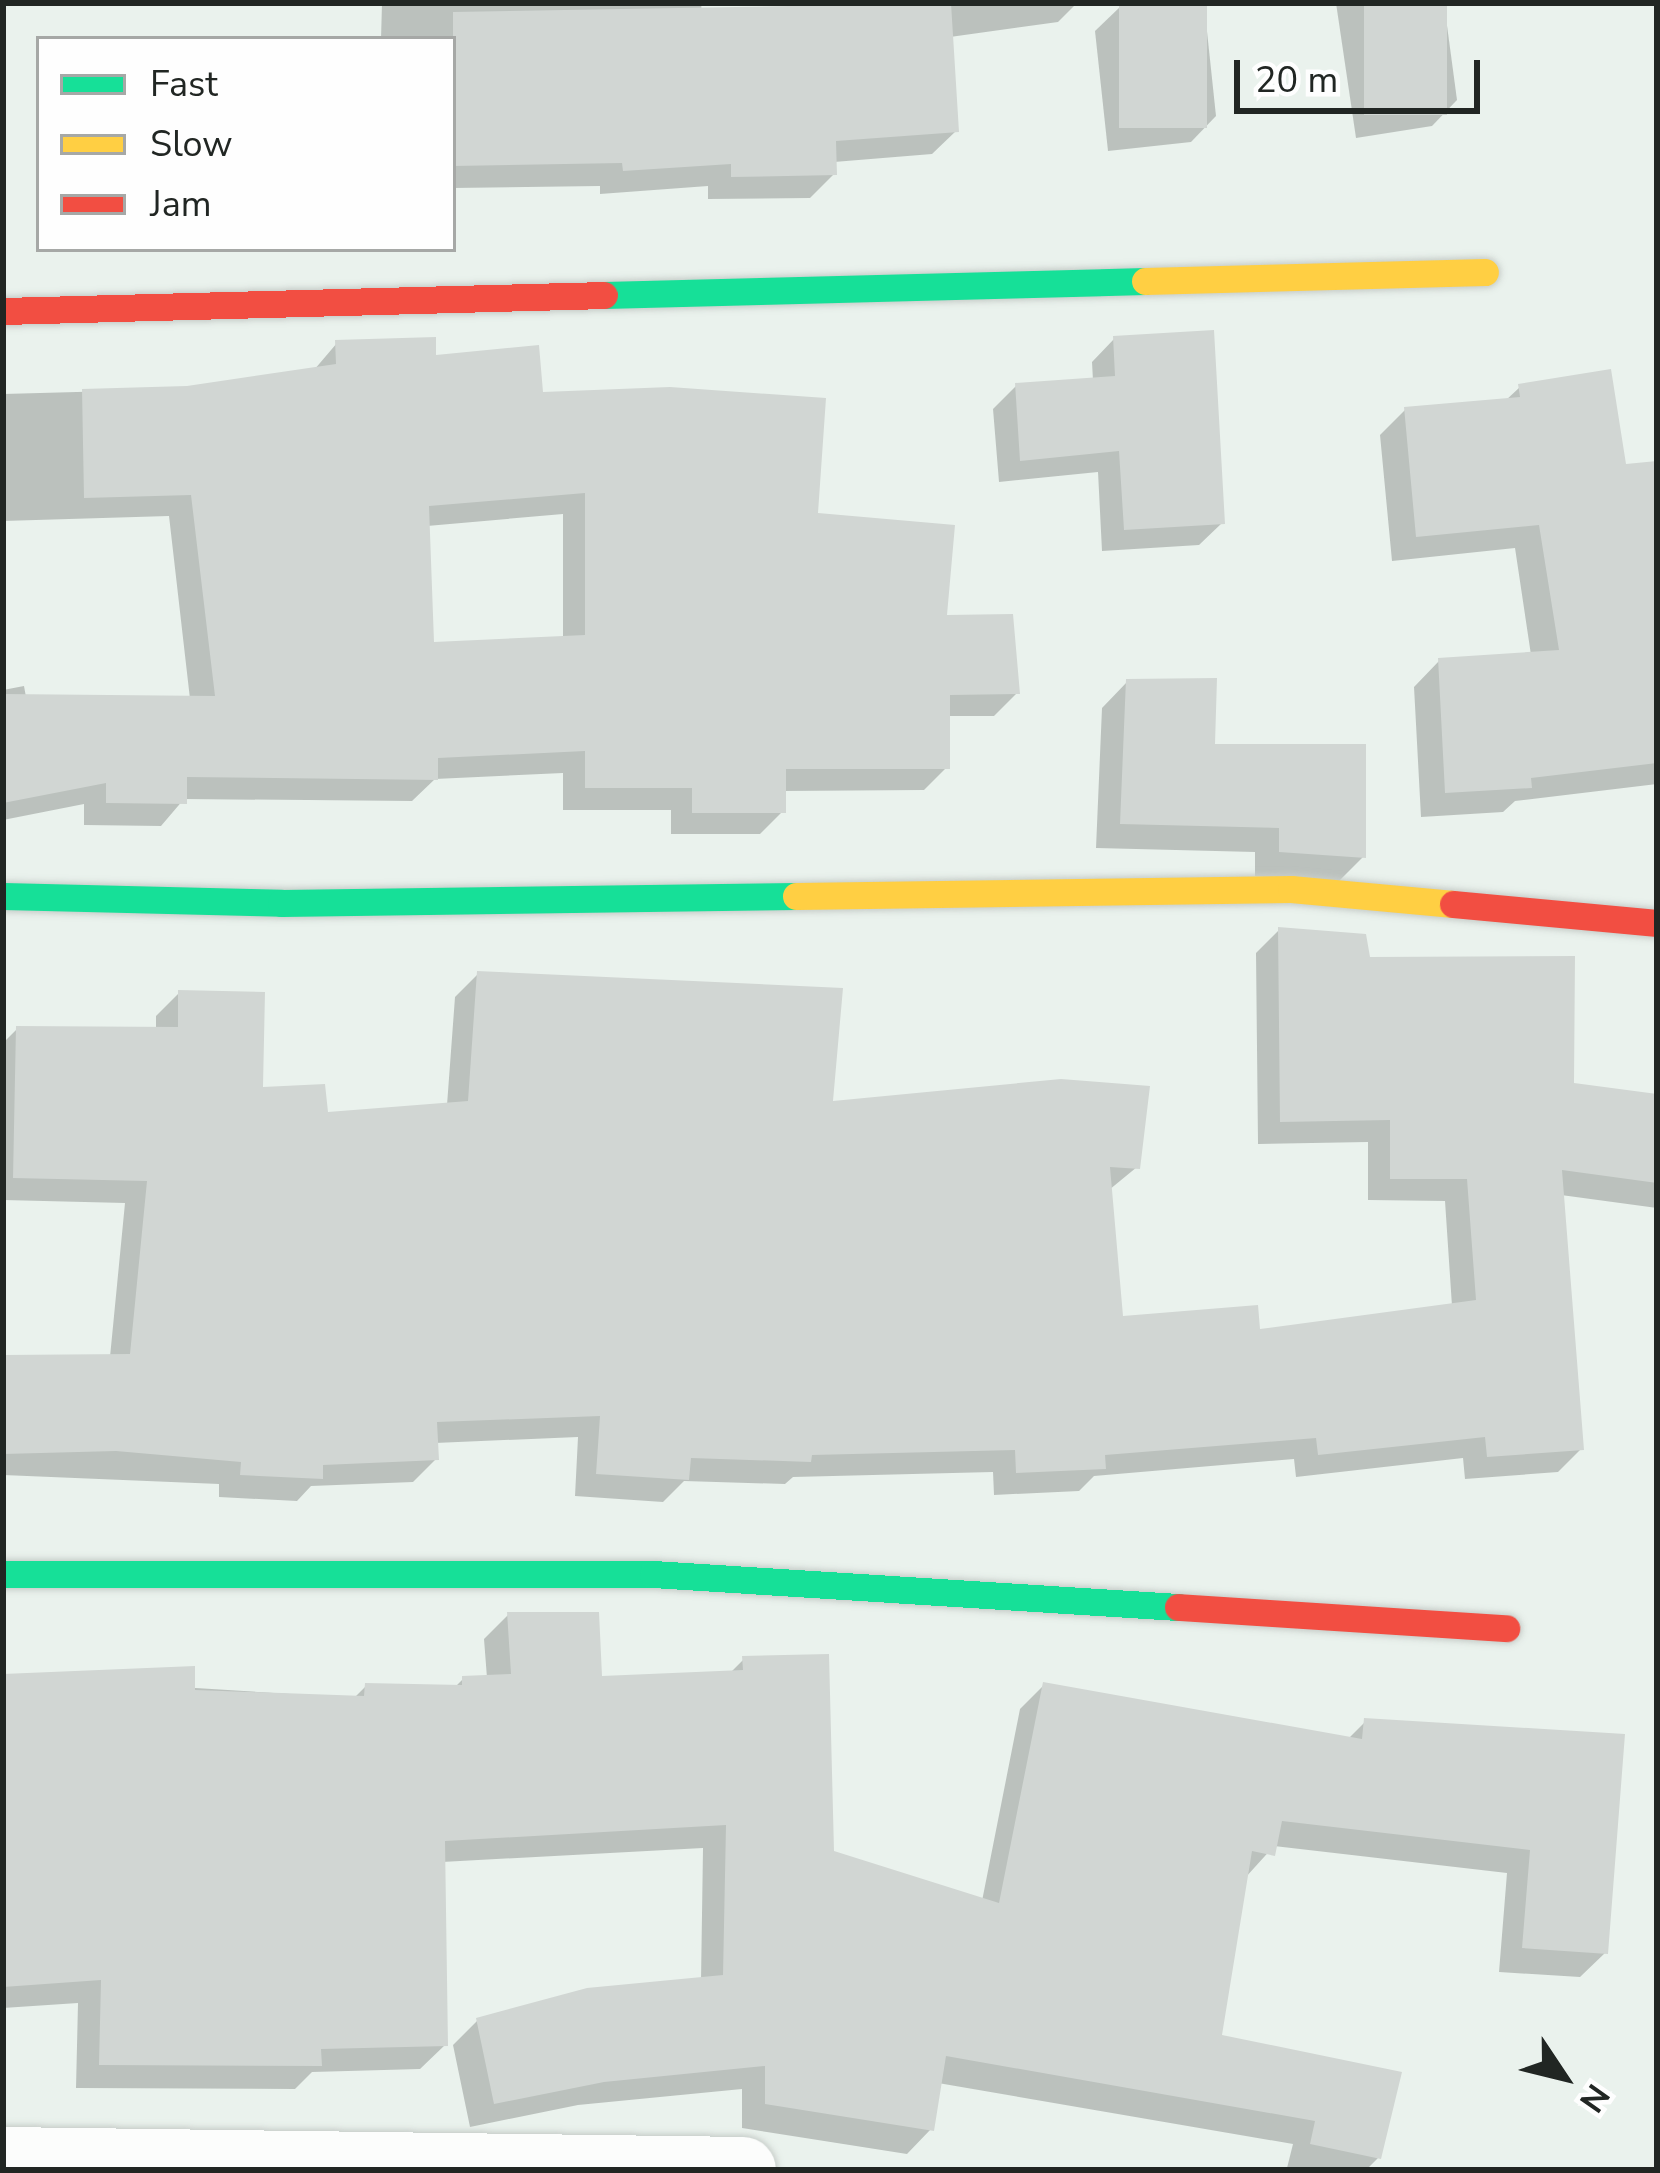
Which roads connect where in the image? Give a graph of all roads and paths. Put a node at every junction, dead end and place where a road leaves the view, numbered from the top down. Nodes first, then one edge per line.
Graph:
1 (1485, 272) dead end
2 (3, 311) edge
3 (3, 896) edge
4 (1657, 923) edge
5 (3, 1574) edge
6 (1506, 1628) dead end
7 (3, 2160) edge
8 (743, 2170) edge

1 - 2 street
3 - 4 street
5 - 6 street
7 - 8 street

